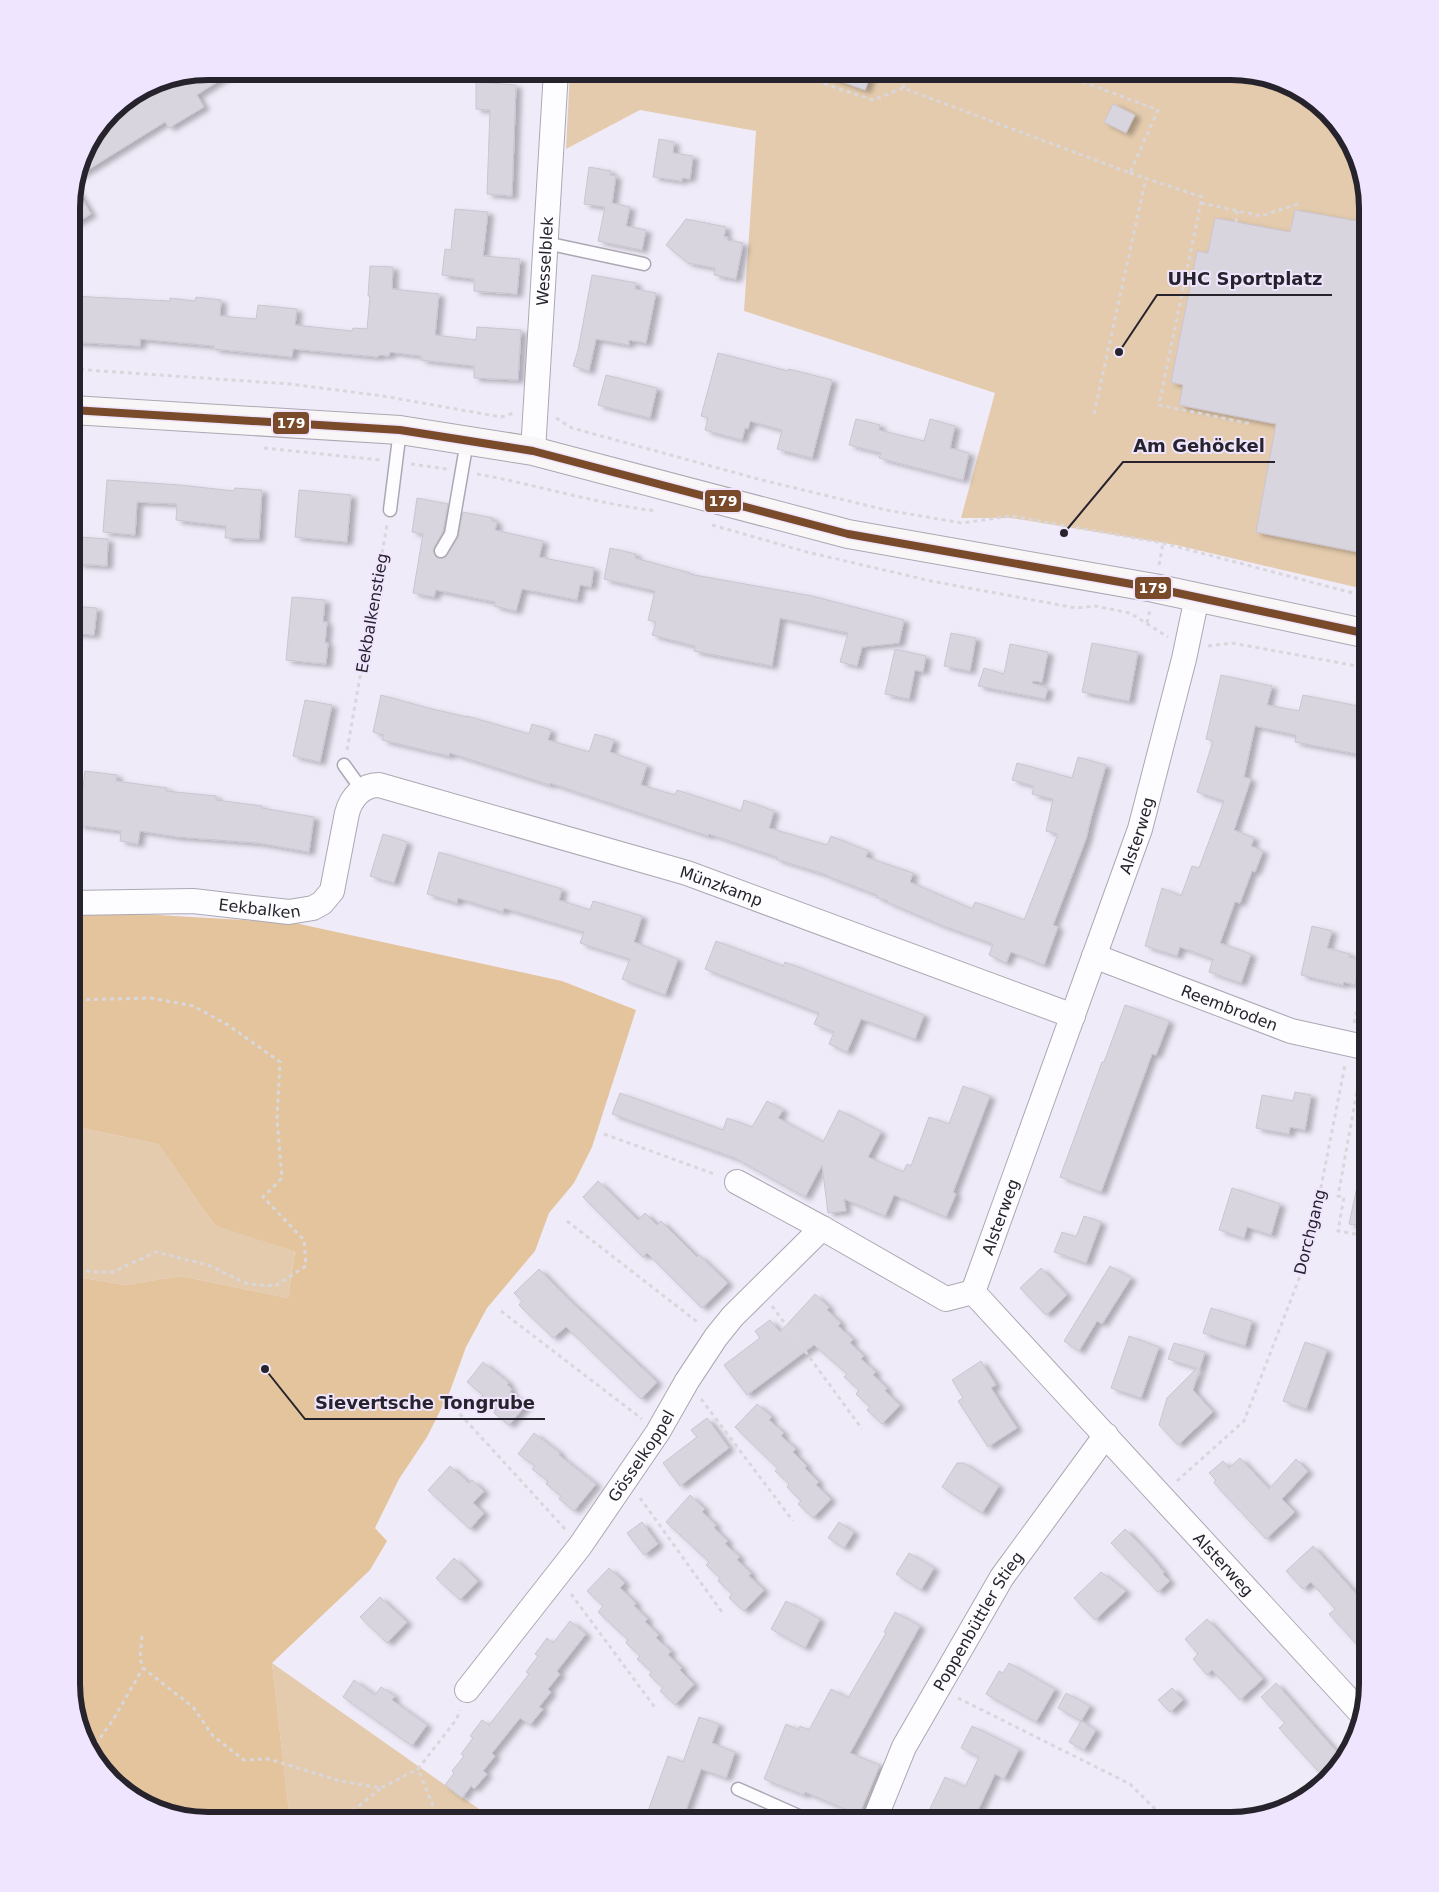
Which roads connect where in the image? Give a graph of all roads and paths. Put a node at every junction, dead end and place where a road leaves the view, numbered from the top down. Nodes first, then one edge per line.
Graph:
1 (555, 80) edge
2 (811, 80) edge
3 (823, 80) edge
4 (906, 80) edge
5 (1076, 80) edge
6 (822, 84) junction
7 (903, 88) junction
8 (1130, 173) junction
9 (1146, 178) junction
10 (1301, 202) dead end
11 (1201, 203) junction
12 (1238, 211) junction
13 (1236, 222) dead end
14 (546, 243) junction
15 (644, 264) dead end
16 (80, 370) edge
17 (80, 410) edge
18 (519, 411) dead end
19 (1094, 414) dead end
20 (553, 416) dead end
21 (1251, 424) dead end
22 (400, 430) junction
23 (467, 440) junction
24 (261, 448) dead end
25 (533, 451) junction
26 (396, 461) junction
27 (462, 472) junction
28 (390, 510) joint
29 (658, 510) dead end
30 (704, 523) dead end
31 (1163, 543) junction
32 (441, 551) dead end
33 (1159, 562) dead end
34 (1359, 595) edge
35 (1197, 597) junction
36 (1149, 614) dead end
37 (1148, 623) junction
38 (1359, 632) edge
39 (1174, 639) dead end
40 (1206, 646) dead end
41 (1359, 666) edge
42 (344, 765) joint
43 (362, 790) junction
44 (80, 902) edge
45 (1094, 956) junction
46 (80, 1000) edge
47 (1073, 1016) junction
48 (1359, 1047) edge
49 (1359, 1055) edge
50 (1359, 1060) edge
51 (604, 1134) dead end
52 (737, 1182) joint
53 (567, 1221) dead end
54 (822, 1228) junction
55 (1359, 1234) edge
56 (80, 1269) edge
57 (760, 1290) junction
58 (973, 1292) junction
59 (501, 1310) dead end
60 (716, 1337) junction
61 (687, 1380) junction
62 (449, 1402) dead end
63 (862, 1429) dead end
64 (658, 1432) junction
65 (1106, 1435) junction
66 (626, 1480) junction
67 (1162, 1495) junction
68 (793, 1521) dead end
69 (580, 1546) junction
70 (557, 1575) junction
71 (724, 1615) dead end
72 (142, 1636) dead end
73 (144, 1668) junction
74 (938, 1687) junction
75 (467, 1690) joint
76 (656, 1709) dead end
77 (1357, 1709) edge
78 (95, 1744) edge
79 (418, 1768) junction
80 (381, 1788) junction
81 (738, 1789) dead end
82 (351, 1812) edge
83 (435, 1812) edge
84 (790, 1812) edge
85 (878, 1812) edge
86 (1158, 1812) edge

1 - 14 street, Wesselblek
2 - 6 path
3 - 6 path
4 - 7 path
5 - 8 path
6 - 7 path
7 - 8 path
8 - 9 path
9 - 11 path
9 - 19 path
10 - 12 path
11 - 12 path
11 - 21 path
12 - 13 path
14 - 15 lane
14 - 25 street, Wesselblek
16 - 18 path
17 - 22 main road
20 - 31 path
22 - 23 main road
22 - 26 lane
23 - 25 main road
23 - 27 lane
24 - 26 path
25 - 35 main road
26 - 27 path
26 - 28 lane
27 - 29 path
27 - 32 lane
28 - 42 path, Eekbalkenstieg
30 - 37 path
31 - 33 path
31 - 34 path
35 - 38 main road
35 - 45 street, Alsterweg
36 - 37 path
37 - 39 path
40 - 41 path
42 - 43 lane
43 - 44 street, Eekbalken
43 - 47 street, Münzkamp
45 - 47 street, Alsterweg
45 - 48 street, Reembroden
46 - 56 path
47 - 58 street, Alsterweg
49 - 67 path, Dorchgang
50 - 55 path
51 - 52 path
52 - 54 street
53 - 60 path
54 - 57 street, Gösselkoppel
54 - 58 street
57 - 60 street, Gösselkoppel
57 - 63 path
58 - 65 street, Alsterweg
59 - 64 path
60 - 61 street, Gösselkoppel
61 - 64 street, Gösselkoppel
61 - 68 path
62 - 69 path
64 - 66 street, Gösselkoppel
65 - 67 street, Alsterweg
65 - 74 street, Poppenbüttler Stieg
66 - 69 street, Gösselkoppel
66 - 71 path
67 - 77 street, Alsterweg
69 - 70 street, Gösselkoppel
70 - 75 street, Gösselkoppel
70 - 76 path
72 - 73 path
73 - 78 path
73 - 80 path
74 - 85 street, Poppenbüttler Stieg
74 - 86 path
75 - 79 path
79 - 80 path
79 - 83 path
80 - 82 path
81 - 84 lane

